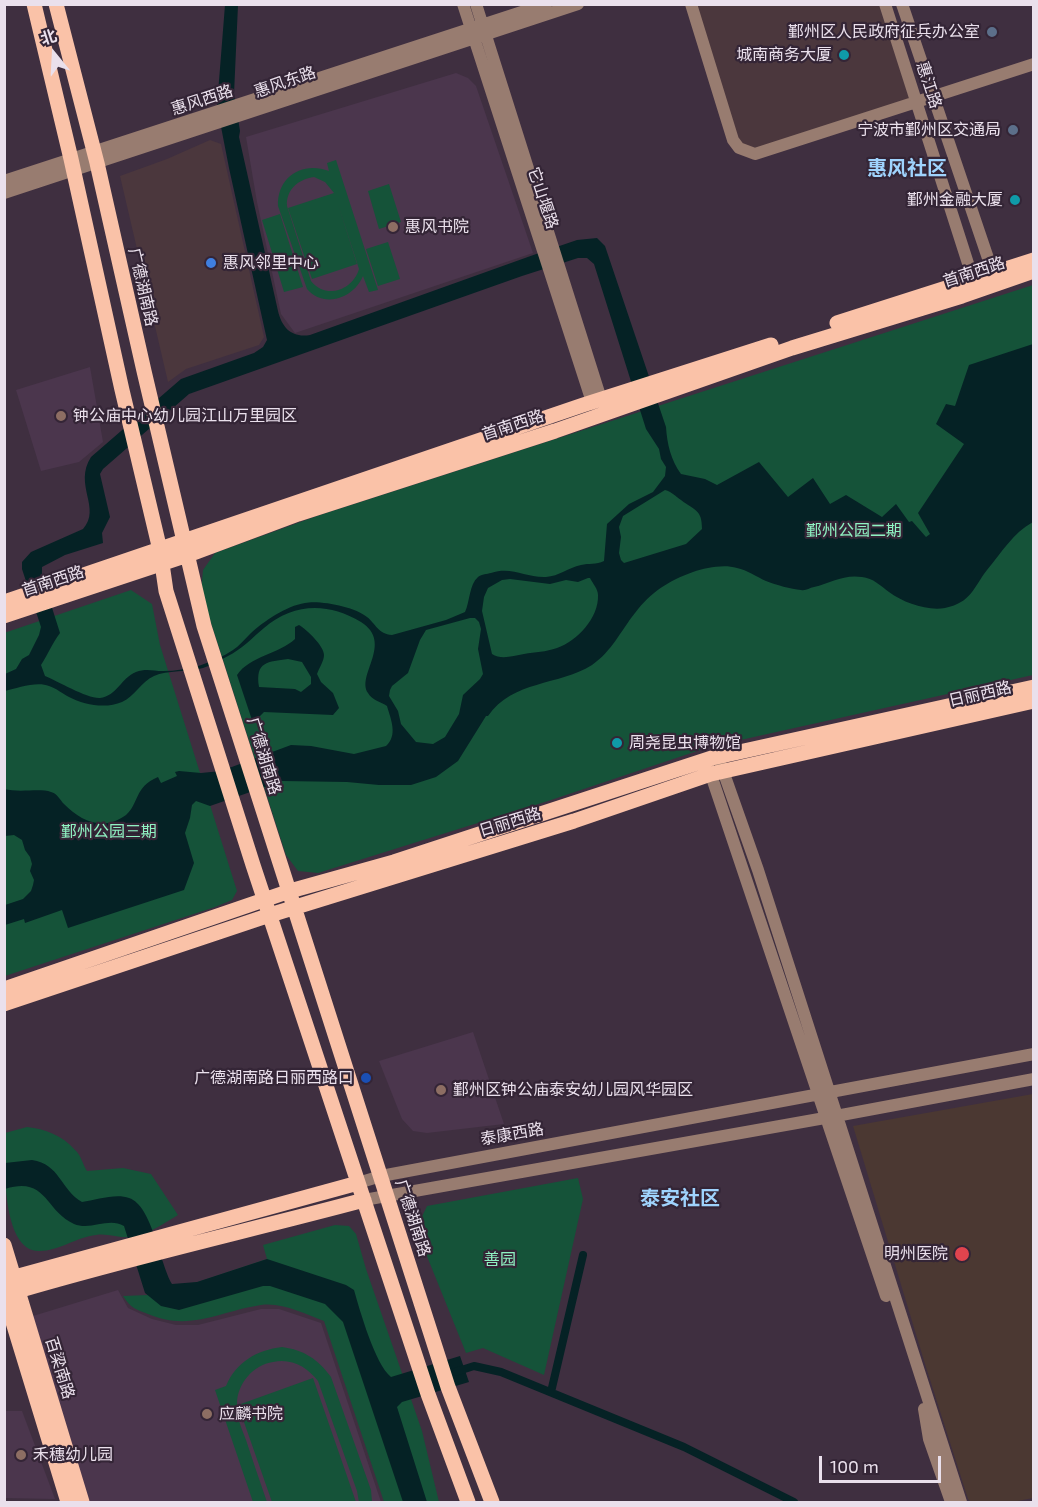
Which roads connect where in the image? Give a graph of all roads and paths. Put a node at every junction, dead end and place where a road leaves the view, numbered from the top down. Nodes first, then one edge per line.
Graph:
1 (34, 4) edge
2 (56, 4) edge
3 (463, 4) edge
4 (476, 4) edge
5 (546, 4) edge
6 (578, 4) edge
7 (691, 4) edge
8 (885, 4) edge
9 (902, 4) edge
10 (478, 31) junction
11 (1034, 64) edge
12 (932, 97) junction
13 (917, 102) junction
14 (241, 110) joint
15 (95, 158) junction
16 (73, 165) junction
17 (4, 181) edge
18 (4, 193) edge
19 (1034, 260) edge
20 (1034, 271) edge
21 (993, 273) junction
22 (973, 279) junction
23 (597, 401) junction
24 (186, 548) junction
25 (161, 557) junction
26 (4, 602) edge
27 (4, 616) edge
28 (1034, 687) edge
29 (1034, 701) edge
30 (715, 765) junction
31 (290, 891) junction
32 (265, 899) junction
33 (295, 908) junction
34 (270, 915) junction
35 (4, 989) edge
36 (4, 1004) edge
37 (1034, 1054) edge
38 (1034, 1079) edge
39 (823, 1094) junction
40 (831, 1117) junction
41 (381, 1176) junction
42 (358, 1184) junction
43 (387, 1195) junction
44 (364, 1200) junction
45 (168, 1242) junction
46 (4, 1245) edge
47 (8, 1288) edge
48 (68, 1503) edge
49 (82, 1503) edge
50 (468, 1503) edge
51 (492, 1503) edge
52 (951, 1503) edge
53 (961, 1503) edge

1 - 16 main road
2 - 15 main road, 广德湖南路
3 - 10 street, 它山堰路
4 - 10 street, 它山堰路
5 - 10 street
6 - 10 street, 惠风东路
7 - 13 street
8 - 13 street, 惠江路
9 - 12 street, 惠江路
10 - 14 street, 惠风东路
10 - 23 street, 它山堰路
11 - 12 street
12 - 13 street
12 - 21 street, 惠江路
13 - 22 street, 惠江路
14 - 15 street, 惠风西路
15 - 16 street
15 - 24 main road, 广德湖南路
16 - 17 street
16 - 18 street
16 - 25 main road
19 - 21 main road, 首南西路
20 - 24 main road, 首南西路
21 - 22 main road, 首南西路
22 - 23 main road, 首南西路
23 - 24 main road, 首南西路
24 - 25 main road, 首南西路
24 - 31 main road, 广德湖南路
25 - 26 main road, 首南西路
25 - 27 main road, 首南西路
25 - 32 main road
28 - 30 main road, 日丽西路
29 - 30 main road, 日丽西路
30 - 31 main road, 日丽西路
30 - 33 main road, 日丽西路
30 - 39 street
31 - 32 main road, 日丽西路
31 - 33 main road, 广德湖南路
32 - 34 main road
32 - 35 main road
33 - 34 main road, 日丽西路
33 - 41 main road, 广德湖南路
34 - 36 main road, 日丽西路
34 - 42 main road
37 - 39 street, 泰康西路
38 - 40 street, 泰康西路
39 - 40 street
39 - 41 street, 泰康西路
40 - 43 street, 泰康西路
40 - 52 street
40 - 53 street
41 - 42 street, 泰康西路
41 - 43 main road, 广德湖南路
42 - 44 main road
42 - 45 main road, 泰康西路
43 - 44 street, 泰康西路
43 - 51 main road, 广德湖南路
44 - 45 main road, 泰康西路
44 - 50 main road
45 - 47 main road, 泰康西路
46 - 47 main road, 百梁南路
47 - 48 main road, 百梁南路
47 - 49 main road, 百梁南路

